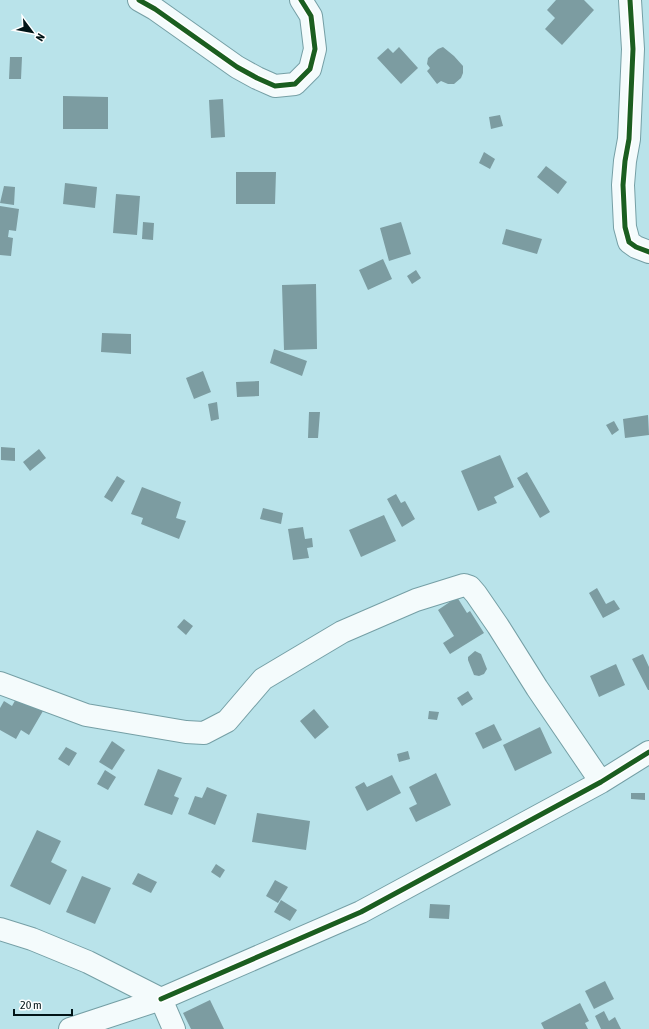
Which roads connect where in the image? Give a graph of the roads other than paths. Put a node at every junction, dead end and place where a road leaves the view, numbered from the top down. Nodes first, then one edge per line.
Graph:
1 (301, 0) edge
2 (630, 0) edge
3 (152, 3) edge
4 (649, 252) edge
5 (0, 683) edge
6 (649, 752) edge
7 (602, 782) junction
8 (0, 930) edge
9 (161, 999) junction
10 (70, 1029) edge
11 (174, 1029) edge

1 - 3 street
2 - 4 street
5 - 7 street
6 - 7 street
7 - 9 street
8 - 9 street
9 - 10 street
9 - 11 street

